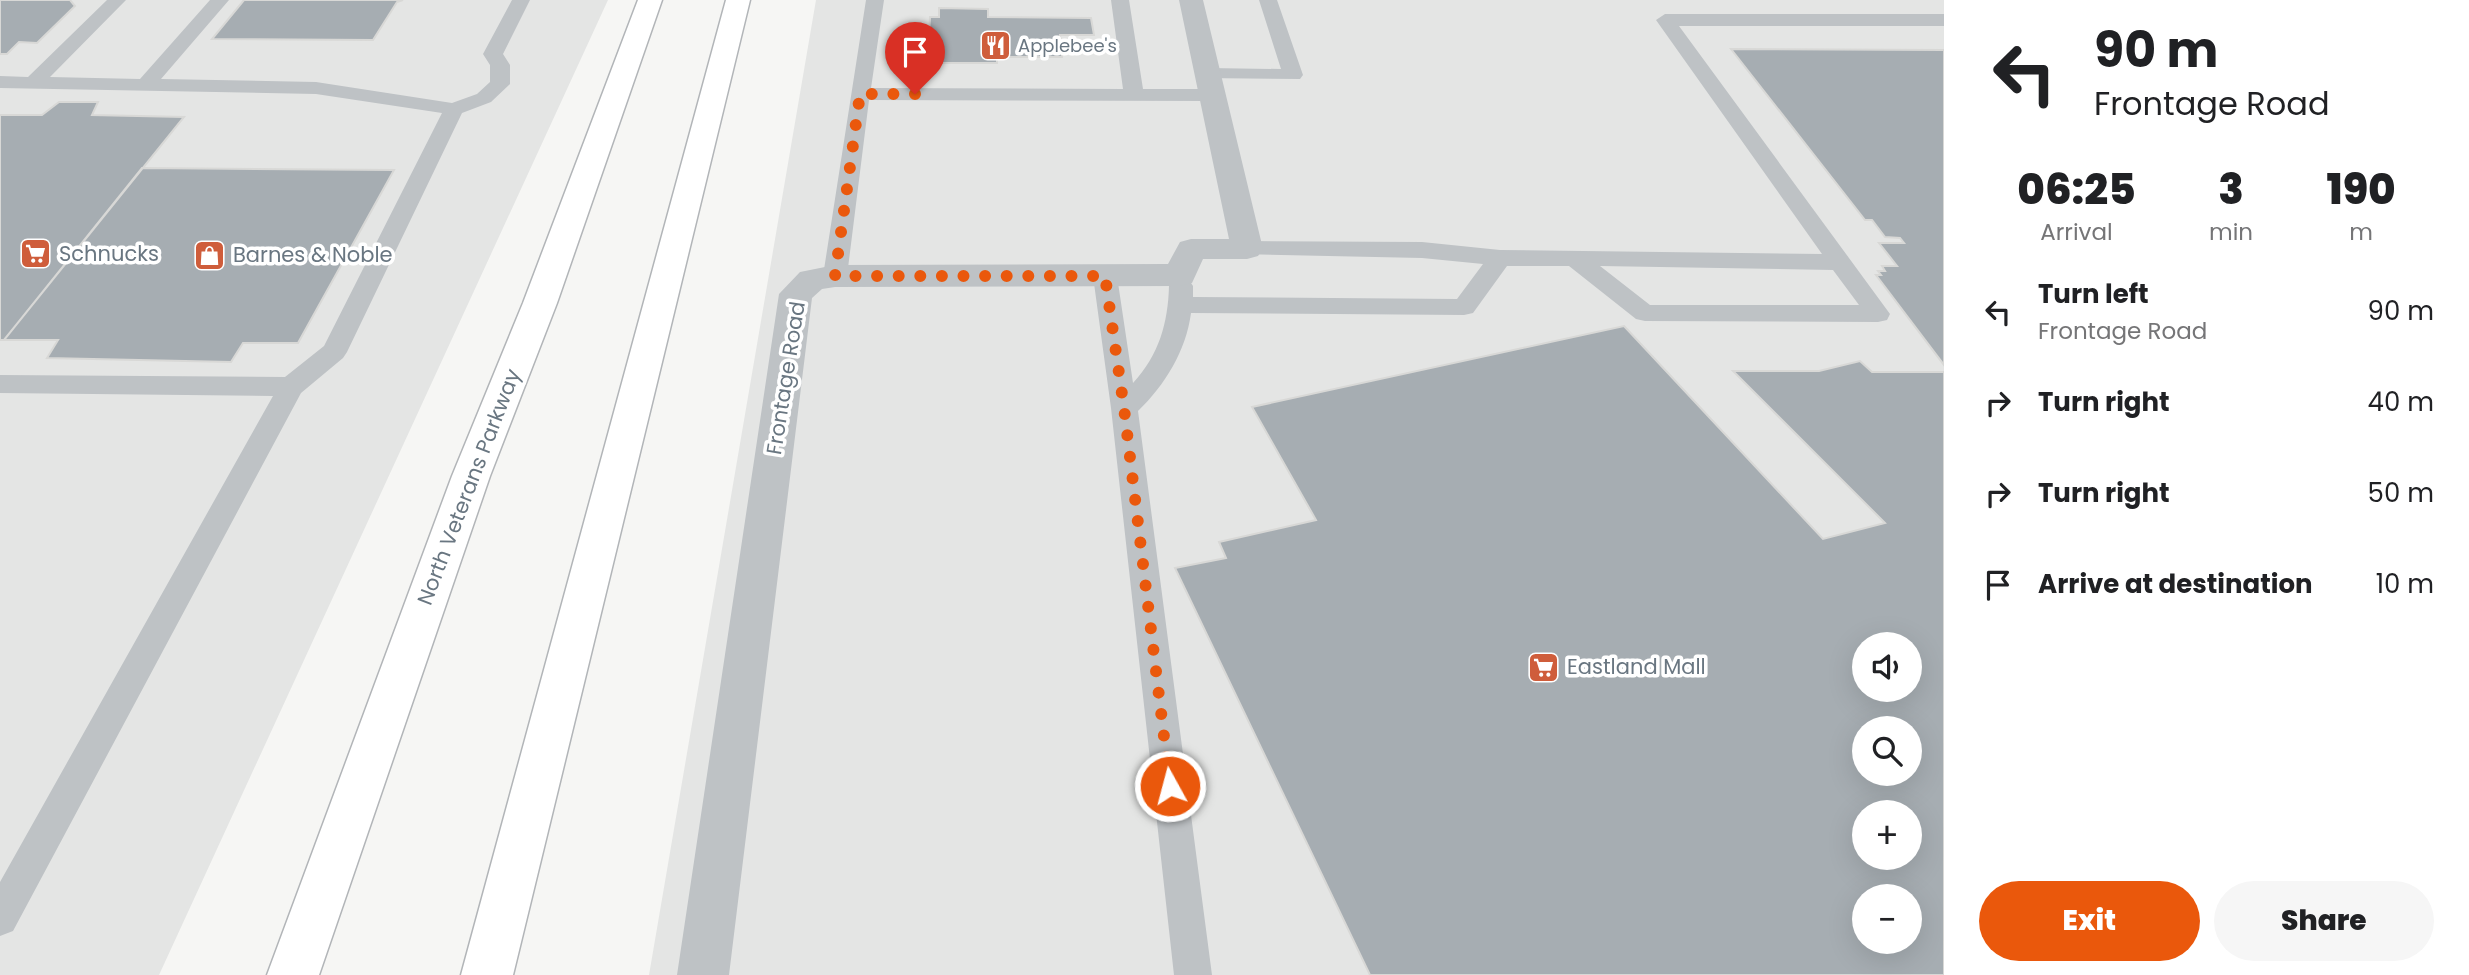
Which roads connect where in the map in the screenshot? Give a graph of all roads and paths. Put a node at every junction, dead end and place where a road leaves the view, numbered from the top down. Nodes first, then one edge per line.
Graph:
1 (117, 0) edge
2 (220, 0) edge
3 (521, 0) edge
4 (650, 0) edge
5 (738, 0) edge
6 (875, 0) edge
7 (1120, 0) edge
8 (1191, 0) edge
9 (1268, 0) edge
10 (1944, 20) edge
11 (0, 82) edge
12 (34, 82) junction
13 (146, 84) junction
14 (1210, 85) junction
15 (860, 94) junction
16 (1134, 94) junction
17 (454, 109) junction
18 (1247, 249) junction
19 (1500, 258) junction
20 (1574, 258) junction
21 (1842, 262) junction
22 (835, 276) junction
23 (1105, 276) junction
24 (1181, 290) junction
25 (0, 384) edge
26 (291, 387) junction
27 (1124, 408) junction
28 (0, 918) edge
29 (293, 975) edge
30 (487, 975) edge
31 (703, 975) edge
32 (1193, 975) edge

1 - 12 lane
2 - 13 lane
3 - 17 lane
4 - 29 highway, North Veterans Parkway
5 - 30 highway
6 - 15 lane
7 - 16 lane
8 - 14 street
9 - 14 lane
10 - 21 lane
11 - 12 lane
12 - 13 lane
13 - 17 lane
14 - 16 lane
14 - 18 street
15 - 16 lane
15 - 22 lane
17 - 26 lane
18 - 19 lane
18 - 24 street
19 - 20 lane
19 - 24 lane
20 - 21 lane
20 - 21 lane
22 - 23 street, Frontage Road
22 - 31 street, Frontage Road
23 - 24 street, Frontage Road
23 - 27 lane
24 - 27 lane
25 - 26 lane
26 - 28 lane
27 - 32 lane

